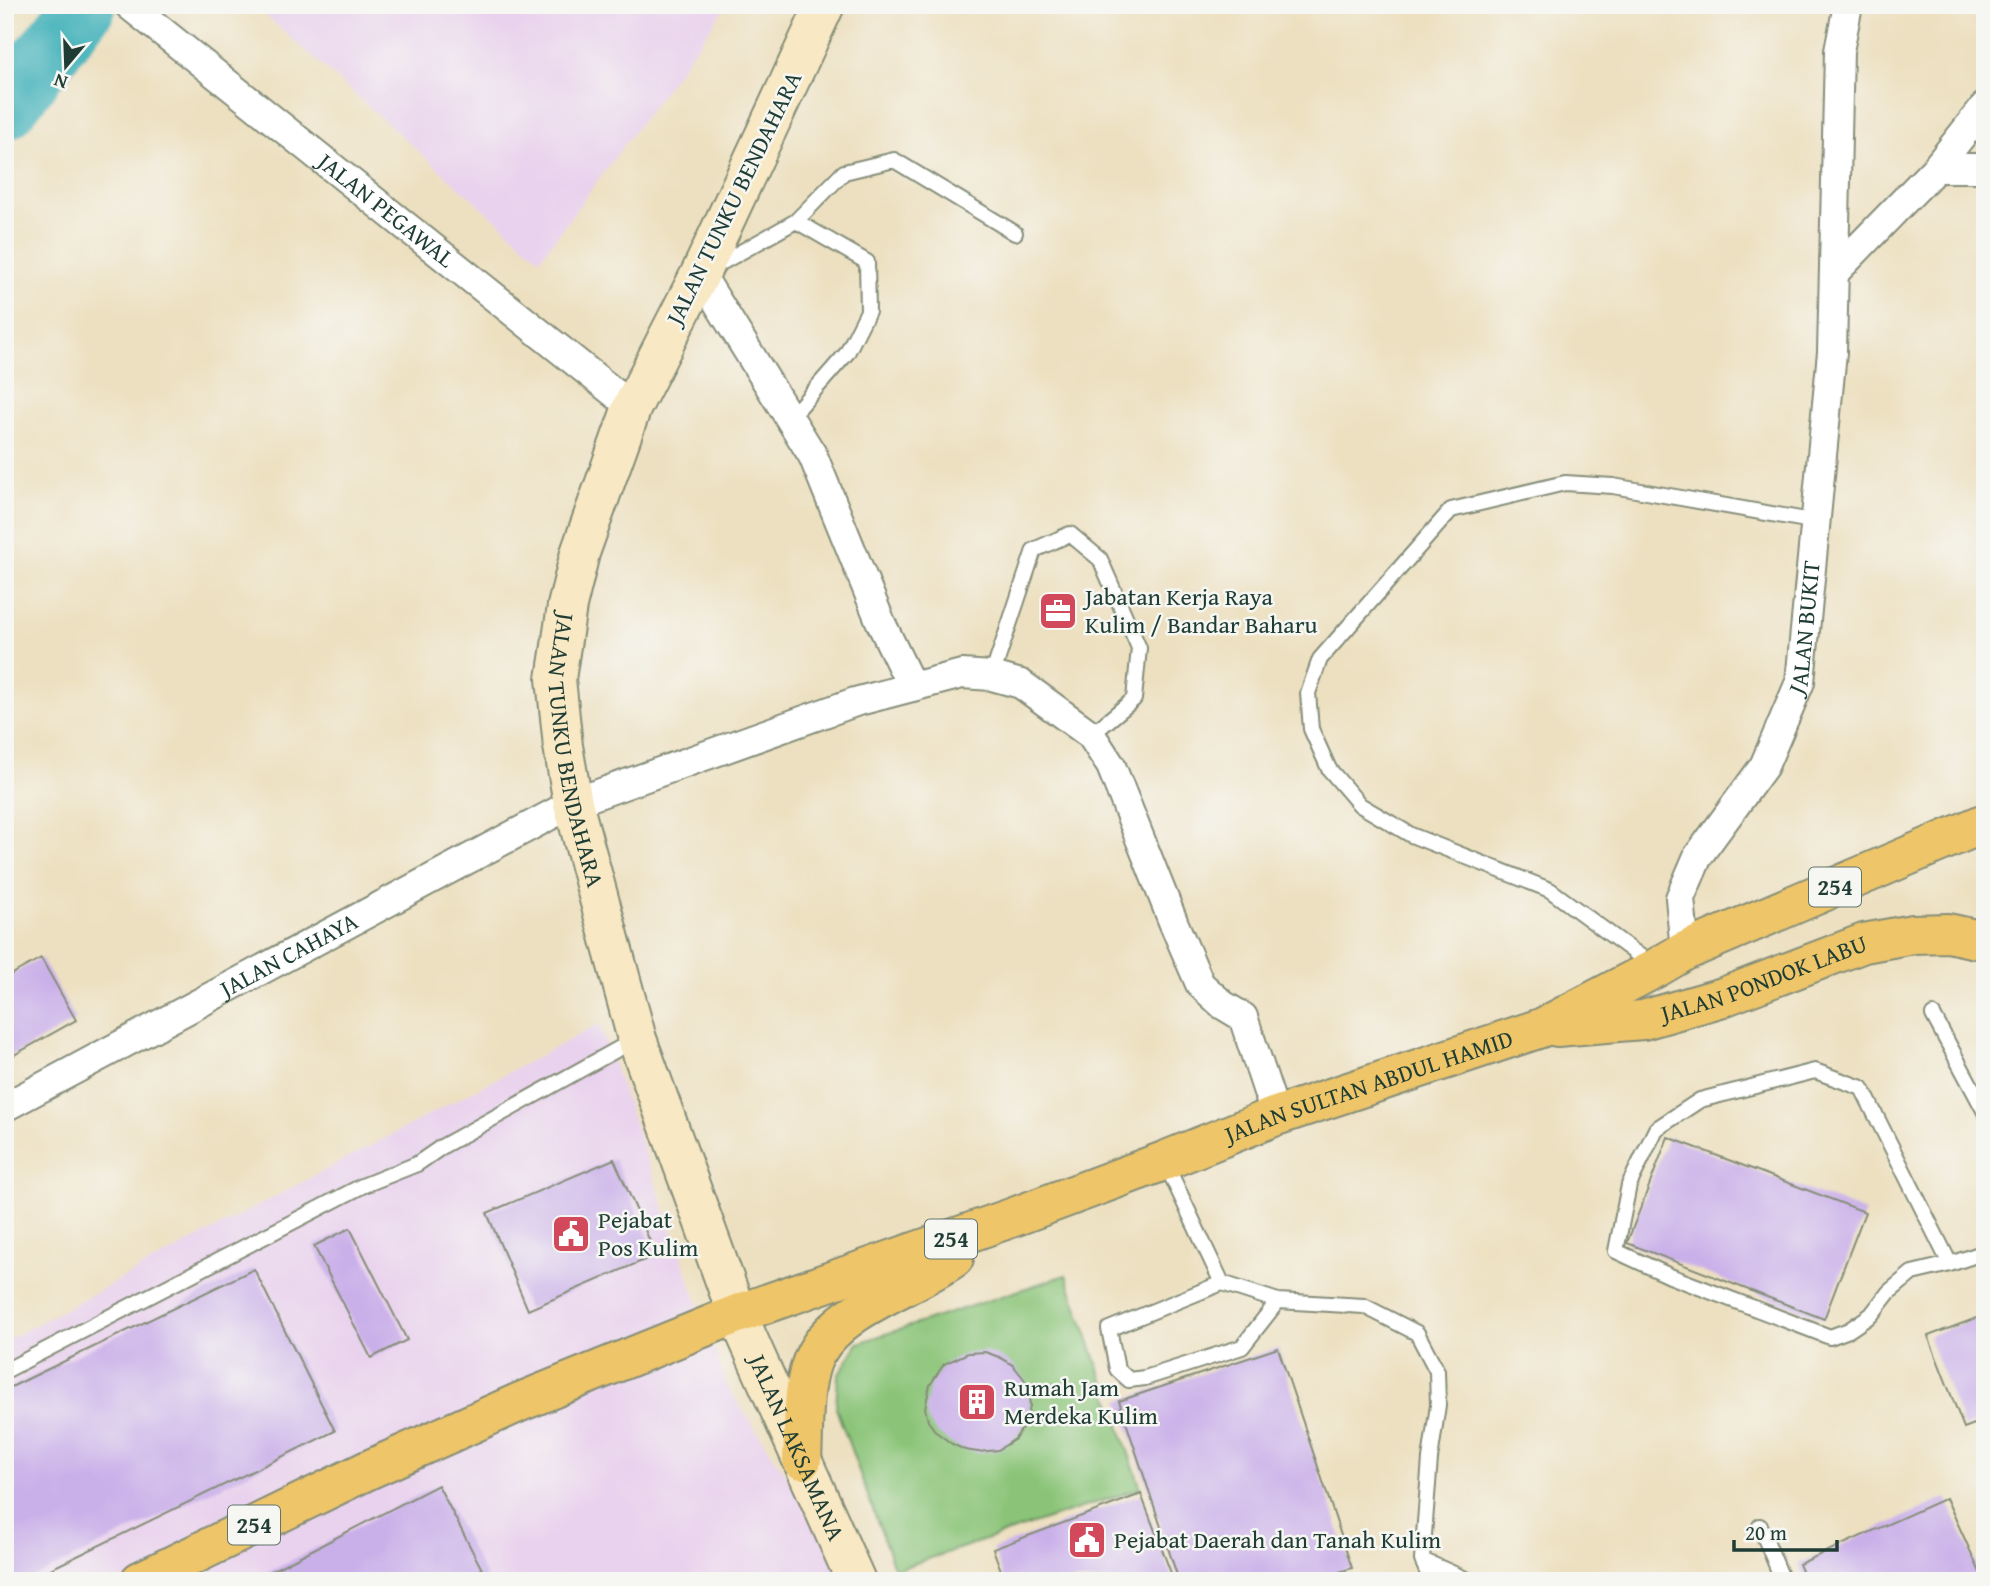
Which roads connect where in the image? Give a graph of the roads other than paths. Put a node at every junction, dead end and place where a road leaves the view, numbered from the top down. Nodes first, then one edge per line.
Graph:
1 (825, 5) edge
2 (1848, 5) edge
3 (134, 10) edge
4 (1985, 106) edge
5 (1936, 168) junction
6 (1985, 168) edge
7 (796, 221) junction
8 (1016, 233) dead end
9 (1834, 273) junction
10 (700, 274) junction
11 (632, 407) junction
12 (790, 418) junction
13 (1817, 522) junction
14 (992, 676) junction
15 (912, 687) junction
16 (1091, 735) junction
17 (573, 803) junction
18 (1985, 823) edge
19 (1985, 941) edge
20 (1670, 959) junction
21 (1933, 1015) dead end
22 (1541, 1028) junction
23 (638, 1038) junction
24 (5, 1107) edge
25 (1985, 1112) edge
26 (1276, 1116) junction
27 (1164, 1161) junction
28 (1011, 1218) junction
29 (1985, 1252) edge
30 (1950, 1264) junction
31 (1222, 1283) junction
32 (1278, 1301) junction
33 (737, 1314) junction
34 (5, 1371) edge
35 (802, 1460) junction
36 (1760, 1526) dead end
37 (1422, 1560) junction
38 (140, 1581) edge
39 (856, 1581) edge
40 (1431, 1581) edge
41 (1471, 1581) edge
42 (1783, 1581) edge

1 - 10 street, JALAN TUNKU BENDAHARA
2 - 9 street, JALAN BUKIT
3 - 11 street, JALAN PEGAWAL
4 - 5 street
5 - 6 street
5 - 9 street
7 - 8 lane
7 - 10 lane
7 - 12 lane
9 - 13 street, JALAN BUKIT
10 - 11 street, JALAN TUNKU BENDAHARA
10 - 12 street
11 - 17 street, JALAN TUNKU BENDAHARA
12 - 15 street
13 - 20 street, JALAN BUKIT
13 - 20 lane
14 - 15 street, JALAN CAHAYA
14 - 16 street, JALAN CAHAYA
14 - 16 lane
15 - 17 street, JALAN CAHAYA
16 - 26 street
17 - 23 street, JALAN TUNKU BENDAHARA
17 - 24 street, JALAN CAHAYA
18 - 20 main road, JALAN SULTAN ABDUL HAMID / 254
19 - 22 main road, JALAN PONDOK LABU
20 - 22 main road, JALAN SULTAN ABDUL HAMID / 254
21 - 25 lane
22 - 26 main road, JALAN SULTAN ABDUL HAMID / 254
23 - 33 street, JALAN TUNKU BENDAHARA
23 - 34 lane
26 - 27 main road, JALAN SULTAN ABDUL HAMID / 254
27 - 28 main road, JALAN SULTAN ABDUL HAMID / 254
27 - 31 lane
28 - 33 main road, JALAN SULTAN ABDUL HAMID / 254
28 - 35 main road
29 - 30 lane
30 - 30 lane
31 - 32 lane
31 - 32 lane
32 - 37 lane
33 - 35 street, JALAN LAKSAMANA
33 - 38 main road, 254
35 - 39 street, JALAN LAKSAMANA
36 - 42 lane
37 - 40 lane
37 - 41 lane

